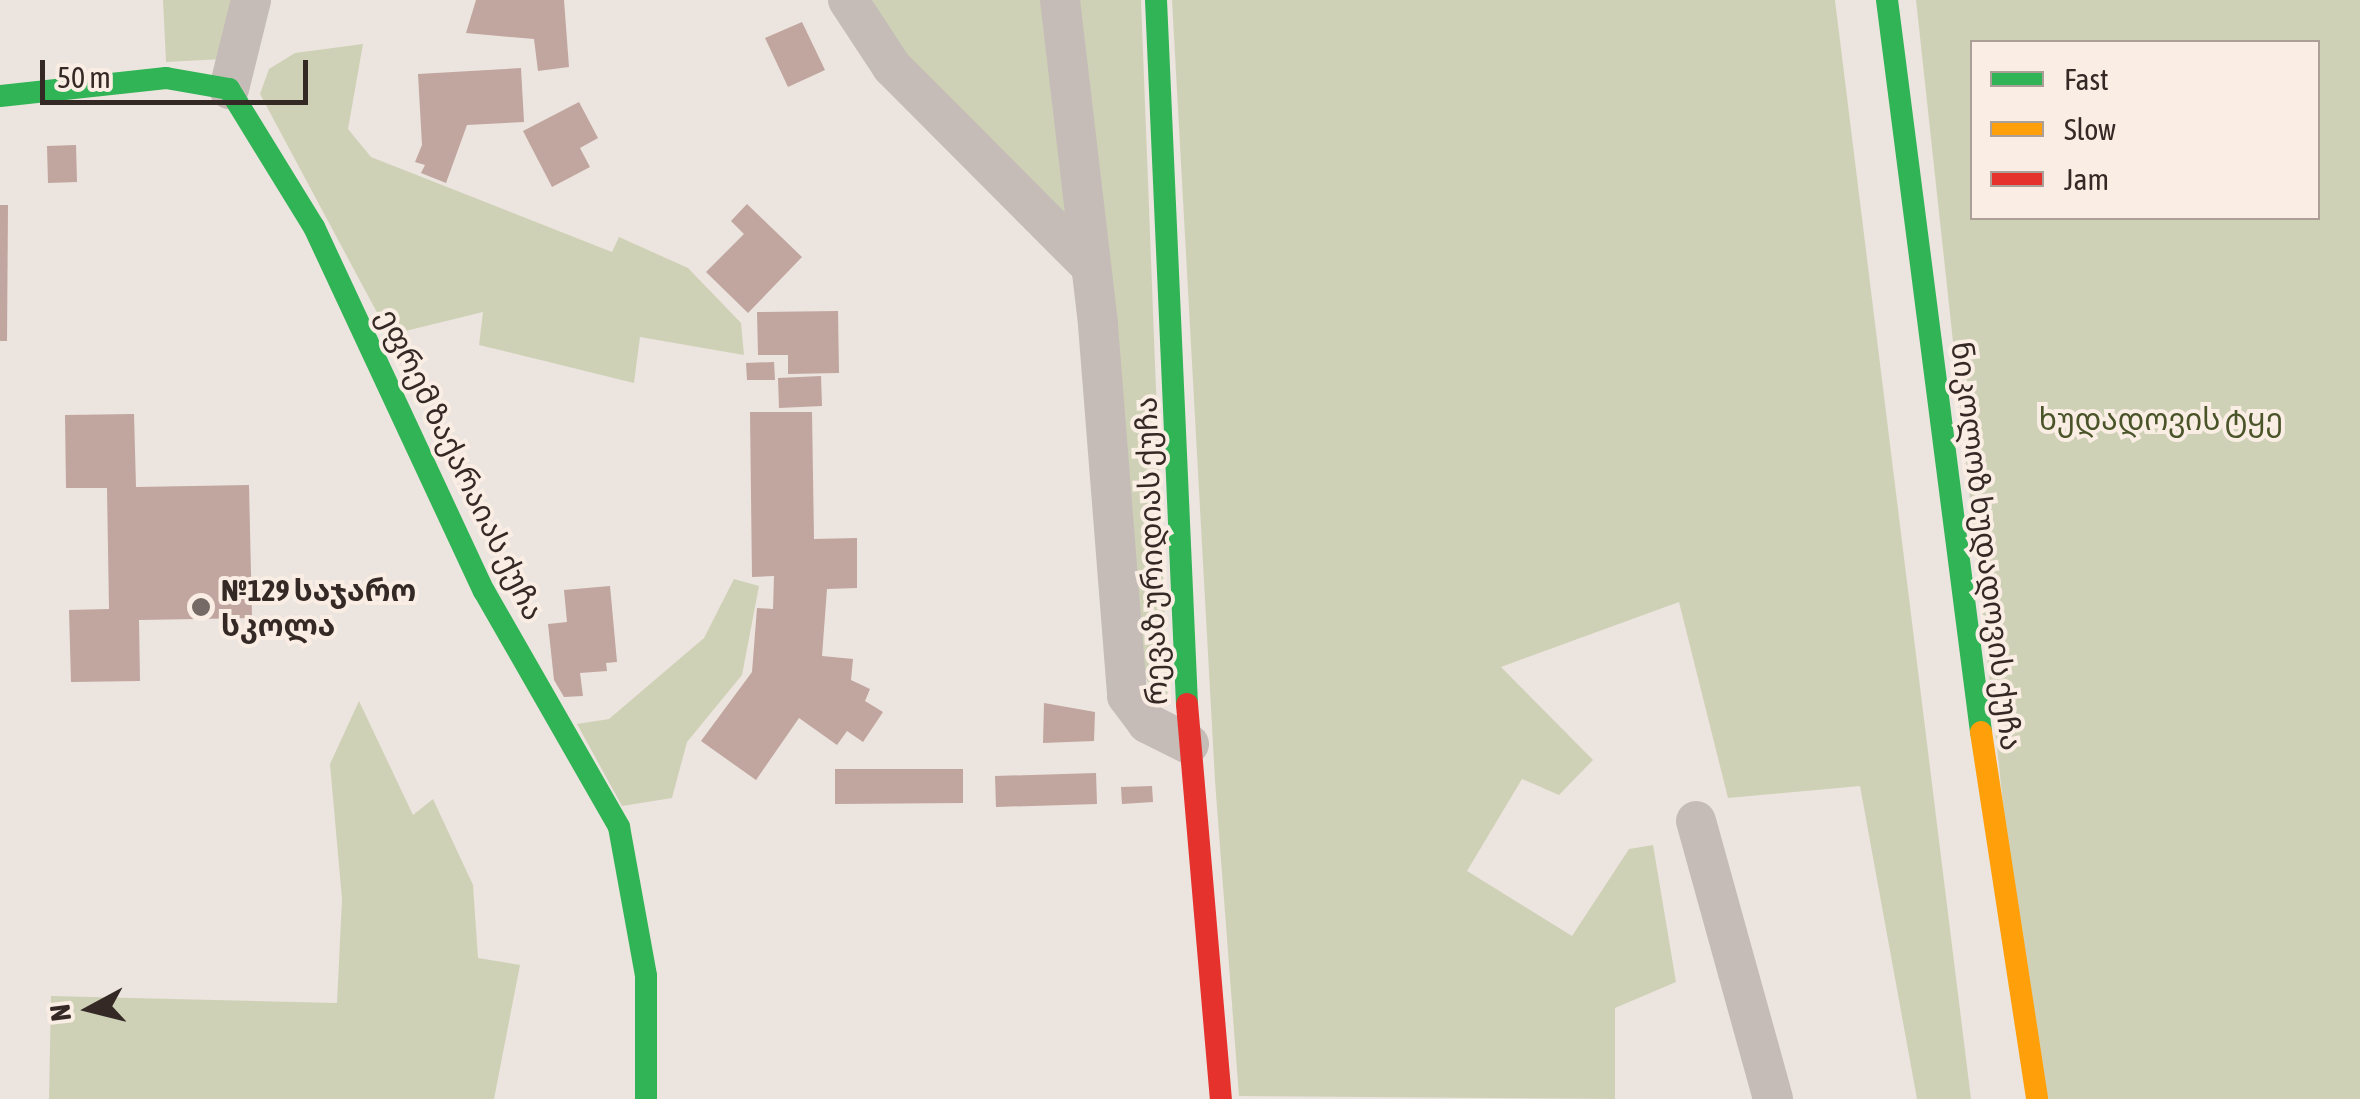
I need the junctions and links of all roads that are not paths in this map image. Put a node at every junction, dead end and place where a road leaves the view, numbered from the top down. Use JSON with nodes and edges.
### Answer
{"nodes":[{"id":1,"x":251,"y":0,"type":"edge"},
{"id":2,"x":848,"y":0,"type":"edge"},
{"id":3,"x":1060,"y":0,"type":"edge"},
{"id":4,"x":1156,"y":0,"type":"edge"},
{"id":5,"x":1887,"y":0,"type":"edge"},
{"id":6,"x":228,"y":88,"type":"junction"},
{"id":7,"x":0,"y":96,"type":"edge"},
{"id":8,"x":1091,"y":267,"type":"junction"},
{"id":9,"x":1190,"y":744,"type":"junction"},
{"id":10,"x":1696,"y":820,"type":"dead end"},
{"id":11,"x":646,"y":1099,"type":"edge"},
{"id":12,"x":1221,"y":1099,"type":"edge"},
{"id":13,"x":1773,"y":1099,"type":"edge"},
{"id":14,"x":2036,"y":1099,"type":"edge"}],
"edges":[{"from":1,"to":6,"type":"street"},
{"from":2,"to":8,"type":"street"},
{"from":3,"to":8,"type":"street"},
{"from":4,"to":9,"type":"street","name":"რევაზ ურიდიას ქუჩა"},
{"from":5,"to":14,"type":"street","name":"ნიკოლოზ ხუდადოვის ქუჩა"},
{"from":6,"to":7,"type":"street"},
{"from":6,"to":11,"type":"street","name":"ეფრემ ზაქარაიას ქუჩა"},
{"from":8,"to":9,"type":"street"},
{"from":9,"to":12,"type":"street","name":"რევაზ ურიდიას ქუჩა"},
{"from":10,"to":13,"type":"street"}]}
